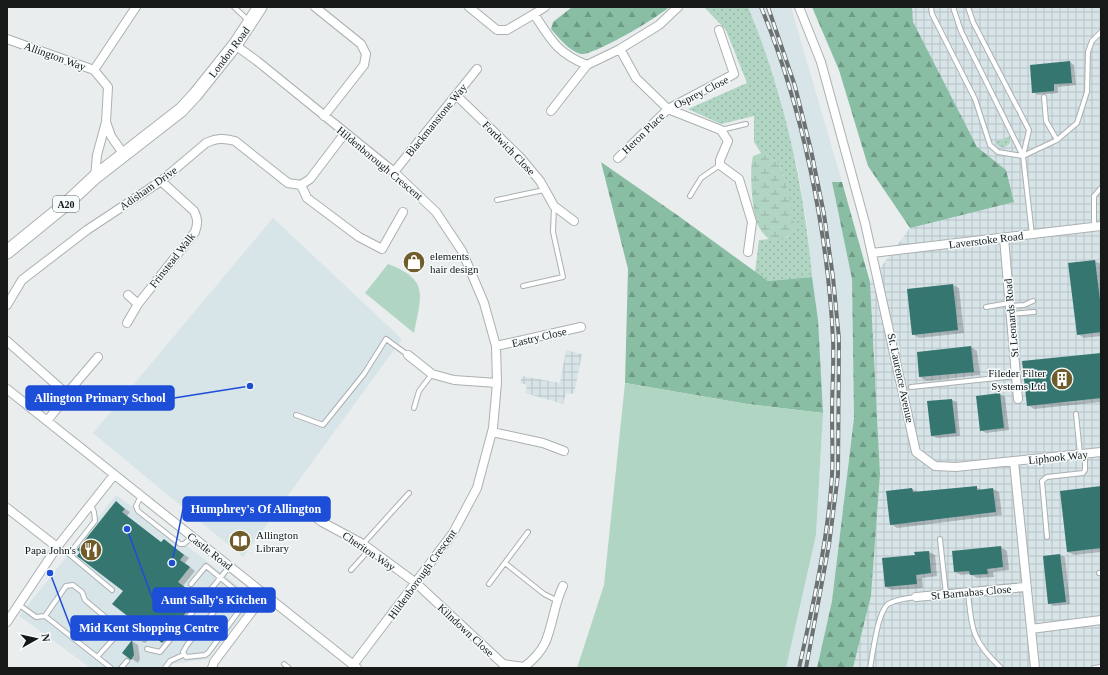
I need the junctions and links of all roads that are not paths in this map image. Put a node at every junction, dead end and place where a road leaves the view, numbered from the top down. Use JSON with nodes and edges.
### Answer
{"nodes":[{"id":1,"x":136,"y":7,"type":"edge"},
{"id":2,"x":234,"y":7,"type":"edge"},
{"id":3,"x":260,"y":7,"type":"edge"},
{"id":4,"x":315,"y":7,"type":"edge"},
{"id":5,"x":469,"y":7,"type":"edge"},
{"id":6,"x":545,"y":7,"type":"edge"},
{"id":7,"x":678,"y":7,"type":"edge"},
{"id":8,"x":799,"y":7,"type":"edge"},
{"id":9,"x":932,"y":7,"type":"edge"},
{"id":10,"x":953,"y":7,"type":"edge"},
{"id":11,"x":968,"y":7,"type":"edge"},
{"id":12,"x":534,"y":14,"type":"junction"},
{"id":13,"x":250,"y":23,"type":"junction"},
{"id":14,"x":719,"y":30,"type":"dead end"},
{"id":15,"x":1101,"y":32,"type":"edge"},
{"id":16,"x":7,"y":39,"type":"edge"},
{"id":17,"x":235,"y":45,"type":"junction"},
{"id":18,"x":620,"y":49,"type":"junction"},
{"id":19,"x":587,"y":65,"type":"junction"},
{"id":20,"x":477,"y":69,"type":"dead end"},
{"id":21,"x":94,"y":70,"type":"junction"},
{"id":22,"x":456,"y":95,"type":"junction"},
{"id":23,"x":1044,"y":97,"type":"dead end"},
{"id":24,"x":668,"y":109,"type":"junction"},
{"id":25,"x":551,"y":111,"type":"dead end"},
{"id":26,"x":324,"y":116,"type":"junction"},
{"id":27,"x":106,"y":122,"type":"junction"},
{"id":28,"x":746,"y":124,"type":"dead end"},
{"id":29,"x":721,"y":130,"type":"junction"},
{"id":30,"x":345,"y":133,"type":"junction"},
{"id":31,"x":1056,"y":140,"type":"junction"},
{"id":32,"x":124,"y":155,"type":"junction"},
{"id":33,"x":1023,"y":156,"type":"junction"},
{"id":34,"x":618,"y":158,"type":"dead end"},
{"id":35,"x":720,"y":166,"type":"junction"},
{"id":36,"x":394,"y":172,"type":"junction"},
{"id":37,"x":95,"y":177,"type":"junction"},
{"id":38,"x":161,"y":181,"type":"junction"},
{"id":39,"x":301,"y":185,"type":"junction"},
{"id":40,"x":1101,"y":188,"type":"edge"},
{"id":41,"x":544,"y":190,"type":"junction"},
{"id":42,"x":690,"y":196,"type":"dead end"},
{"id":43,"x":497,"y":200,"type":"dead end"},
{"id":44,"x":554,"y":206,"type":"junction"},
{"id":45,"x":403,"y":212,"type":"dead end"},
{"id":46,"x":574,"y":221,"type":"dead end"},
{"id":47,"x":1098,"y":226,"type":"edge"},
{"id":48,"x":1032,"y":235,"type":"junction"},
{"id":49,"x":1004,"y":238,"type":"junction"},
{"id":50,"x":7,"y":252,"type":"edge"},
{"id":51,"x":748,"y":252,"type":"dead end"},
{"id":52,"x":872,"y":253,"type":"junction"},
{"id":53,"x":522,"y":286,"type":"dead end"},
{"id":54,"x":128,"y":295,"type":"dead end"},
{"id":55,"x":1033,"y":301,"type":"dead end"},
{"id":56,"x":138,"y":304,"type":"junction"},
{"id":57,"x":7,"y":305,"type":"edge"},
{"id":58,"x":986,"y":307,"type":"dead end"},
{"id":59,"x":1010,"y":308,"type":"junction"},
{"id":60,"x":1034,"y":312,"type":"dead end"},
{"id":61,"x":127,"y":323,"type":"dead end"},
{"id":62,"x":581,"y":327,"type":"dead end"},
{"id":63,"x":7,"y":341,"type":"edge"},
{"id":64,"x":496,"y":346,"type":"junction"},
{"id":65,"x":408,"y":355,"type":"joint"},
{"id":66,"x":98,"y":358,"type":"dead end"},
{"id":67,"x":432,"y":374,"type":"junction"},
{"id":68,"x":1016,"y":376,"type":"junction"},
{"id":69,"x":497,"y":383,"type":"junction"},
{"id":70,"x":911,"y":387,"type":"dead end"},
{"id":71,"x":7,"y":389,"type":"edge"},
{"id":72,"x":62,"y":395,"type":"junction"},
{"id":73,"x":1018,"y":399,"type":"dead end"},
{"id":74,"x":414,"y":408,"type":"dead end"},
{"id":75,"x":1076,"y":414,"type":"dead end"},
{"id":76,"x":296,"y":415,"type":"dead end"},
{"id":77,"x":47,"y":422,"type":"junction"},
{"id":78,"x":492,"y":432,"type":"junction"},
{"id":79,"x":564,"y":451,"type":"dead end"},
{"id":80,"x":1101,"y":452,"type":"edge"},
{"id":81,"x":1082,"y":454,"type":"junction"},
{"id":82,"x":1014,"y":462,"type":"junction"},
{"id":83,"x":114,"y":475,"type":"junction"},
{"id":84,"x":409,"y":493,"type":"dead end"},
{"id":85,"x":141,"y":496,"type":"junction"},
{"id":86,"x":91,"y":505,"type":"junction"},
{"id":87,"x":7,"y":508,"type":"edge"},
{"id":88,"x":302,"y":508,"type":"dead end"},
{"id":89,"x":528,"y":532,"type":"dead end"},
{"id":90,"x":192,"y":537,"type":"junction"},
{"id":91,"x":1047,"y":537,"type":"dead end"},
{"id":92,"x":940,"y":539,"type":"dead end"},
{"id":93,"x":57,"y":547,"type":"junction"},
{"id":94,"x":366,"y":547,"type":"junction"},
{"id":95,"x":69,"y":554,"type":"junction"},
{"id":96,"x":505,"y":563,"type":"junction"},
{"id":97,"x":230,"y":566,"type":"junction"},
{"id":98,"x":351,"y":570,"type":"dead end"},
{"id":99,"x":220,"y":578,"type":"junction"},
{"id":100,"x":416,"y":583,"type":"junction"},
{"id":101,"x":191,"y":584,"type":"dead end"},
{"id":102,"x":489,"y":584,"type":"dead end"},
{"id":103,"x":563,"y":586,"type":"dead end"},
{"id":104,"x":1025,"y":587,"type":"junction"},
{"id":105,"x":232,"y":588,"type":"junction"},
{"id":106,"x":112,"y":590,"type":"dead end"},
{"id":107,"x":968,"y":593,"type":"junction"},
{"id":108,"x":265,"y":594,"type":"junction"},
{"id":109,"x":946,"y":594,"type":"junction"},
{"id":110,"x":916,"y":597,"type":"joint"},
{"id":111,"x":556,"y":600,"type":"junction"},
{"id":112,"x":18,"y":604,"type":"junction"},
{"id":113,"x":45,"y":616,"type":"junction"},
{"id":114,"x":1101,"y":620,"type":"edge"},
{"id":115,"x":7,"y":622,"type":"edge"},
{"id":116,"x":1032,"y":630,"type":"junction"},
{"id":117,"x":147,"y":649,"type":"dead end"},
{"id":118,"x":184,"y":655,"type":"junction"},
{"id":119,"x":98,"y":657,"type":"junction"},
{"id":120,"x":127,"y":661,"type":"dead end"},
{"id":121,"x":284,"y":664,"type":"dead end"},
{"id":122,"x":355,"y":667,"type":"edge"},
{"id":123,"x":1101,"y":667,"type":"edge"},
{"id":124,"x":111,"y":668,"type":"edge"},
{"id":125,"x":121,"y":668,"type":"edge"},
{"id":126,"x":165,"y":668,"type":"edge"},
{"id":127,"x":212,"y":668,"type":"edge"},
{"id":128,"x":289,"y":668,"type":"edge"},
{"id":129,"x":870,"y":668,"type":"edge"},
{"id":130,"x":1001,"y":668,"type":"edge"},
{"id":131,"x":1035,"y":668,"type":"edge"},
{"id":132,"x":1094,"y":668,"type":"edge"}],
"edges":[{"from":1,"to":21,"type":"street"},
{"from":2,"to":13,"type":"lane"},
{"from":3,"to":13,"type":"main road","name":"London Road","number":"A20"},
{"from":4,"to":26,"type":"street"},
{"from":5,"to":12,"type":"street"},
{"from":6,"to":12,"type":"street"},
{"from":7,"to":18,"type":"street"},
{"from":8,"to":52,"type":"street","name":"St. Laurence Avenue"},
{"from":9,"to":33,"type":"lane"},
{"from":10,"to":33,"type":"lane"},
{"from":11,"to":33,"type":"lane"},
{"from":12,"to":19,"type":"street"},
{"from":13,"to":17,"type":"main road","name":"London Road","number":"A20"},
{"from":14,"to":24,"type":"street","name":"Osprey Close"},
{"from":15,"to":31,"type":"lane"},
{"from":16,"to":21,"type":"street","name":"Allington Way"},
{"from":17,"to":26,"type":"street","name":"Hildenborough Crescent"},
{"from":17,"to":32,"type":"main road","name":"London Road","number":"A20"},
{"from":18,"to":19,"type":"street"},
{"from":18,"to":24,"type":"street"},
{"from":19,"to":25,"type":"street"},
{"from":20,"to":22,"type":"street","name":"Blackmanstone Way"},
{"from":21,"to":27,"type":"street","name":"Allington Way"},
{"from":22,"to":36,"type":"street","name":"Blackmanstone Way"},
{"from":22,"to":41,"type":"street","name":"Fordwich Close"},
{"from":23,"to":31,"type":"lane"},
{"from":24,"to":29,"type":"street"},
{"from":24,"to":34,"type":"street","name":"Heron Place"},
{"from":26,"to":30,"type":"street","name":"Hildenborough Crescent"},
{"from":27,"to":32,"type":"street","name":"Allington Way"},
{"from":27,"to":37,"type":"street","name":"Allington Way"},
{"from":28,"to":29,"type":"lane"},
{"from":29,"to":35,"type":"street"},
{"from":30,"to":36,"type":"street","name":"Hildenborough Crescent"},
{"from":30,"to":39,"type":"street"},
{"from":31,"to":33,"type":"lane"},
{"from":32,"to":37,"type":"main road","number":"A20"},
{"from":33,"to":48,"type":"lane"},
{"from":35,"to":42,"type":"lane"},
{"from":35,"to":51,"type":"street"},
{"from":36,"to":64,"type":"street","name":"Hildenborough Crescent"},
{"from":37,"to":50,"type":"main road","number":"A20"},
{"from":38,"to":39,"type":"street","name":"Adisham Drive"},
{"from":38,"to":56,"type":"street","name":"Frinstead Walk"},
{"from":38,"to":57,"type":"street","name":"Adisham Drive"},
{"from":39,"to":45,"type":"street"},
{"from":40,"to":47,"type":"lane"},
{"from":41,"to":43,"type":"lane"},
{"from":41,"to":44,"type":"street","name":"Fordwich Close"},
{"from":44,"to":46,"type":"street","name":"Fordwich Close"},
{"from":44,"to":53,"type":"lane"},
{"from":47,"to":48,"type":"street","name":"Laverstoke Road"},
{"from":48,"to":49,"type":"street","name":"Laverstoke Road"},
{"from":49,"to":52,"type":"street","name":"Laverstoke Road"},
{"from":49,"to":59,"type":"street","name":"St Leonards Road"},
{"from":52,"to":82,"type":"street","name":"St. Laurence Avenue"},
{"from":54,"to":56,"type":"street"},
{"from":55,"to":59,"type":"lane"},
{"from":56,"to":61,"type":"street","name":"Frinstead Walk"},
{"from":58,"to":59,"type":"lane"},
{"from":59,"to":60,"type":"lane"},
{"from":59,"to":68,"type":"street","name":"St Leonards Road"},
{"from":62,"to":64,"type":"street","name":"Eastry Close"},
{"from":63,"to":72,"type":"street"},
{"from":64,"to":69,"type":"street","name":"Hildenborough Crescent"},
{"from":65,"to":67,"type":"street"},
{"from":65,"to":76,"type":"lane"},
{"from":66,"to":72,"type":"street"},
{"from":67,"to":69,"type":"street"},
{"from":67,"to":74,"type":"lane"},
{"from":68,"to":70,"type":"lane"},
{"from":68,"to":73,"type":"street","name":"St Leonards Road"},
{"from":69,"to":78,"type":"street","name":"Hildenborough Crescent"},
{"from":71,"to":77,"type":"street","name":"Castle Road"},
{"from":72,"to":77,"type":"street"},
{"from":75,"to":81,"type":"lane"},
{"from":77,"to":83,"type":"street","name":"Castle Road"},
{"from":78,"to":79,"type":"street"},
{"from":78,"to":100,"type":"street","name":"Hildenborough Crescent"},
{"from":80,"to":81,"type":"street","name":"Liphook Way"},
{"from":81,"to":82,"type":"street","name":"Liphook Way"},
{"from":81,"to":91,"type":"lane"},
{"from":82,"to":104,"type":"street"},
{"from":83,"to":85,"type":"street","name":"Castle Road"},
{"from":83,"to":86,"type":"street"},
{"from":84,"to":94,"type":"lane"},
{"from":85,"to":90,"type":"street","name":"Castle Road"},
{"from":85,"to":90,"type":"lane"},
{"from":86,"to":93,"type":"street"},
{"from":86,"to":95,"type":"lane"},
{"from":87,"to":93,"type":"street"},
{"from":88,"to":94,"type":"street","name":"Cheriton Way"},
{"from":89,"to":96,"type":"lane"},
{"from":90,"to":97,"type":"street","name":"Castle Road"},
{"from":92,"to":109,"type":"lane"},
{"from":93,"to":95,"type":"lane"},
{"from":93,"to":112,"type":"street"},
{"from":94,"to":98,"type":"lane"},
{"from":94,"to":100,"type":"street","name":"Cheriton Way"},
{"from":95,"to":106,"type":"lane"},
{"from":96,"to":102,"type":"lane"},
{"from":96,"to":111,"type":"lane"},
{"from":97,"to":99,"type":"lane"},
{"from":97,"to":108,"type":"street","name":"Castle Road"},
{"from":99,"to":101,"type":"lane"},
{"from":99,"to":105,"type":"lane"},
{"from":99,"to":117,"type":"lane"},
{"from":100,"to":111,"type":"street","name":"Kilndown Close"},
{"from":100,"to":122,"type":"street","name":"Hildenborough Crescent"},
{"from":103,"to":111,"type":"street","name":"Kilndown Close"},
{"from":104,"to":107,"type":"street","name":"St Barnabas Close"},
{"from":104,"to":116,"type":"street"},
{"from":105,"to":118,"type":"lane"},
{"from":105,"to":118,"type":"lane"},
{"from":107,"to":109,"type":"street","name":"St Barnabas Close"},
{"from":107,"to":130,"type":"lane"},
{"from":108,"to":122,"type":"street","name":"Castle Road"},
{"from":108,"to":127,"type":"street"},
{"from":109,"to":110,"type":"street","name":"St Barnabas Close"},
{"from":110,"to":129,"type":"lane"},
{"from":112,"to":113,"type":"lane"},
{"from":112,"to":115,"type":"street"},
{"from":113,"to":119,"type":"lane"},
{"from":113,"to":119,"type":"lane"},
{"from":114,"to":116,"type":"street"},
{"from":116,"to":131,"type":"street"},
{"from":118,"to":126,"type":"lane"},
{"from":119,"to":124,"type":"lane"},
{"from":120,"to":125,"type":"lane"},
{"from":121,"to":128,"type":"lane"},
{"from":123,"to":132,"type":"lane"}]}
